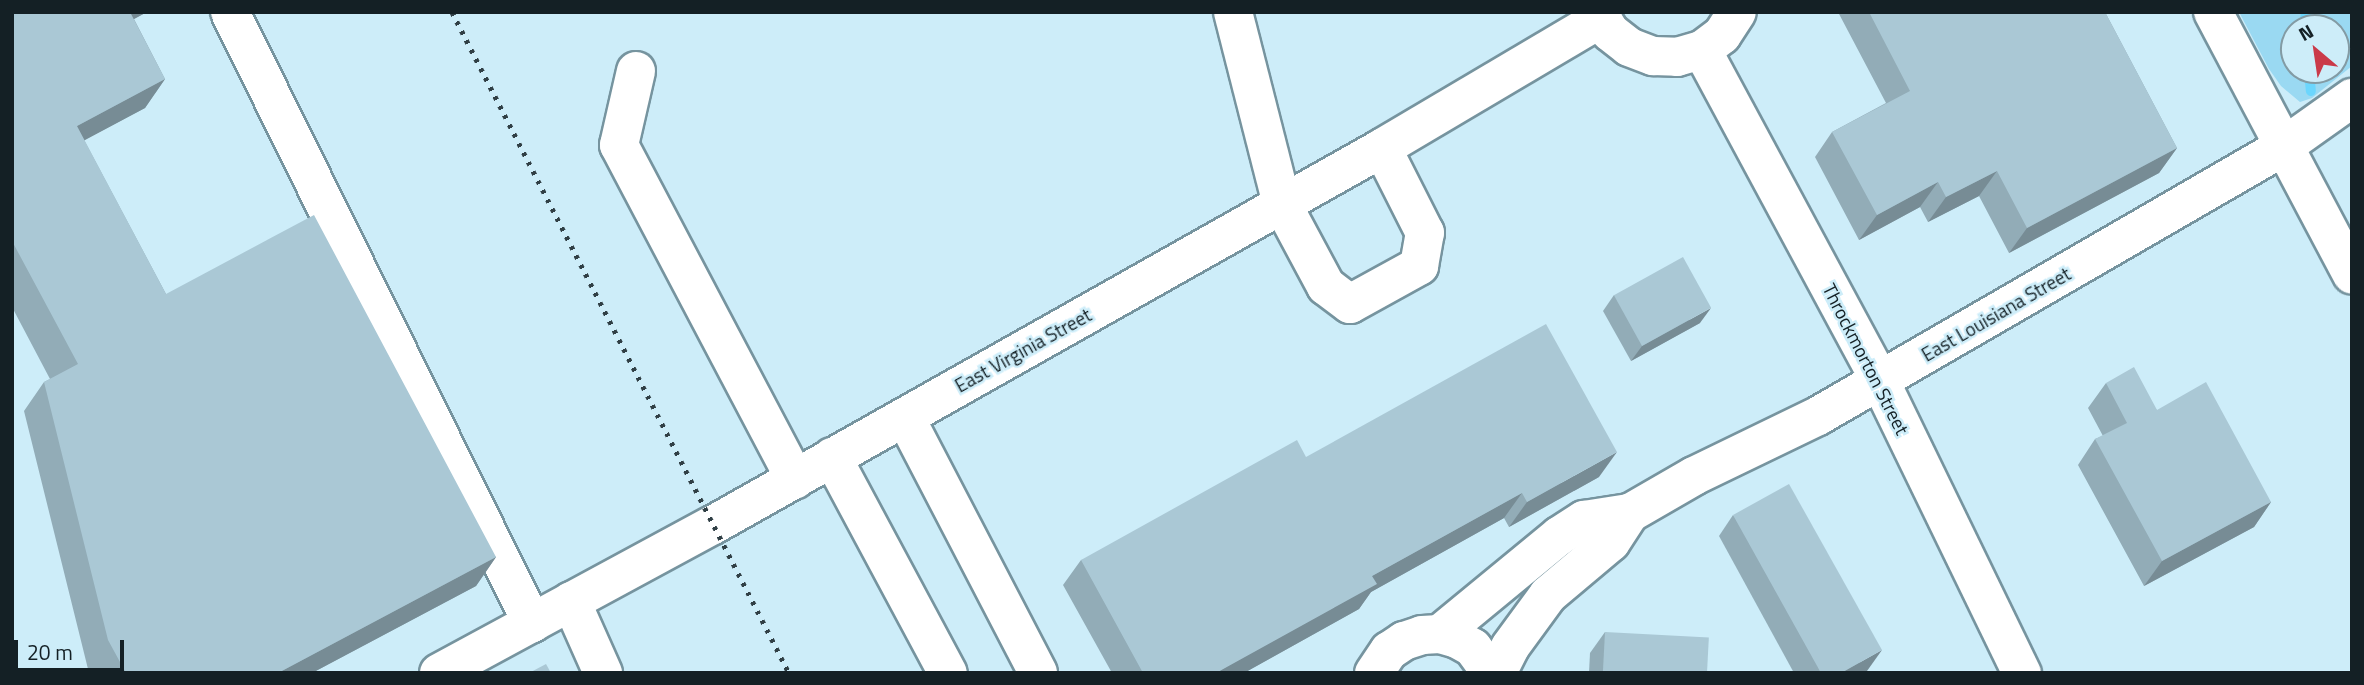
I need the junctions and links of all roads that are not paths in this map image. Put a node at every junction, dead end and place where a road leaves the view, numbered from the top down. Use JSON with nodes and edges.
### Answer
{"nodes":[{"id":1,"x":230,"y":12,"type":"edge"},
{"id":2,"x":1233,"y":12,"type":"edge"},
{"id":3,"x":1737,"y":12,"type":"edge"},
{"id":4,"x":2213,"y":12,"type":"edge"},
{"id":5,"x":1600,"y":15,"type":"edge"},
{"id":6,"x":1702,"y":50,"type":"junction"},
{"id":7,"x":636,"y":71,"type":"dead end"},
{"id":8,"x":2352,"y":98,"type":"edge"},
{"id":9,"x":1382,"y":148,"type":"junction"},
{"id":10,"x":2283,"y":148,"type":"junction"},
{"id":11,"x":1282,"y":204,"type":"junction"},
{"id":12,"x":2352,"y":274,"type":"edge"},
{"id":13,"x":1880,"y":382,"type":"junction"},
{"id":14,"x":905,"y":417,"type":"junction"},
{"id":15,"x":832,"y":457,"type":"junction"},
{"id":16,"x":795,"y":479,"type":"junction"},
{"id":17,"x":1630,"y":513,"type":"junction"},
{"id":18,"x":571,"y":601,"type":"junction"},
{"id":19,"x":532,"y":623,"type":"junction"},
{"id":20,"x":1440,"y":634,"type":"junction"},
{"id":21,"x":1367,"y":670,"type":"edge"},
{"id":22,"x":439,"y":673,"type":"edge"},
{"id":23,"x":603,"y":673,"type":"edge"},
{"id":24,"x":948,"y":673,"type":"edge"},
{"id":25,"x":1038,"y":673,"type":"edge"},
{"id":26,"x":1491,"y":673,"type":"edge"},
{"id":27,"x":1497,"y":673,"type":"edge"},
{"id":28,"x":2022,"y":673,"type":"edge"}],
"edges":[{"from":1,"to":19,"type":"street"},
{"from":2,"to":11,"type":"street"},
{"from":3,"to":6,"type":"street"},
{"from":4,"to":10,"type":"street"},
{"from":5,"to":6,"type":"street"},
{"from":5,"to":9,"type":"street","name":"East Virginia Street"},
{"from":6,"to":13,"type":"street","name":"Throckmorton Street"},
{"from":7,"to":16,"type":"street"},
{"from":8,"to":10,"type":"street","name":"East Louisiana Street"},
{"from":9,"to":11,"type":"street","name":"East Virginia Street"},
{"from":9,"to":11,"type":"street"},
{"from":10,"to":12,"type":"street"},
{"from":10,"to":13,"type":"street","name":"East Louisiana Street"},
{"from":11,"to":14,"type":"street","name":"East Virginia Street"},
{"from":13,"to":17,"type":"street","name":"East Louisiana Street"},
{"from":13,"to":28,"type":"street","name":"Throckmorton Street"},
{"from":14,"to":15,"type":"street","name":"East Virginia Street"},
{"from":14,"to":25,"type":"street"},
{"from":15,"to":16,"type":"street","name":"East Virginia Street"},
{"from":15,"to":24,"type":"street"},
{"from":16,"to":18,"type":"street","name":"East Virginia Street"},
{"from":17,"to":20,"type":"street","name":"East Louisiana Street"},
{"from":17,"to":27,"type":"street","name":"East Louisiana Street"},
{"from":18,"to":19,"type":"street","name":"East Virginia Street"},
{"from":18,"to":23,"type":"street"},
{"from":19,"to":22,"type":"street","name":"East Virginia Street"},
{"from":20,"to":21,"type":"street"},
{"from":20,"to":26,"type":"street"}]}
